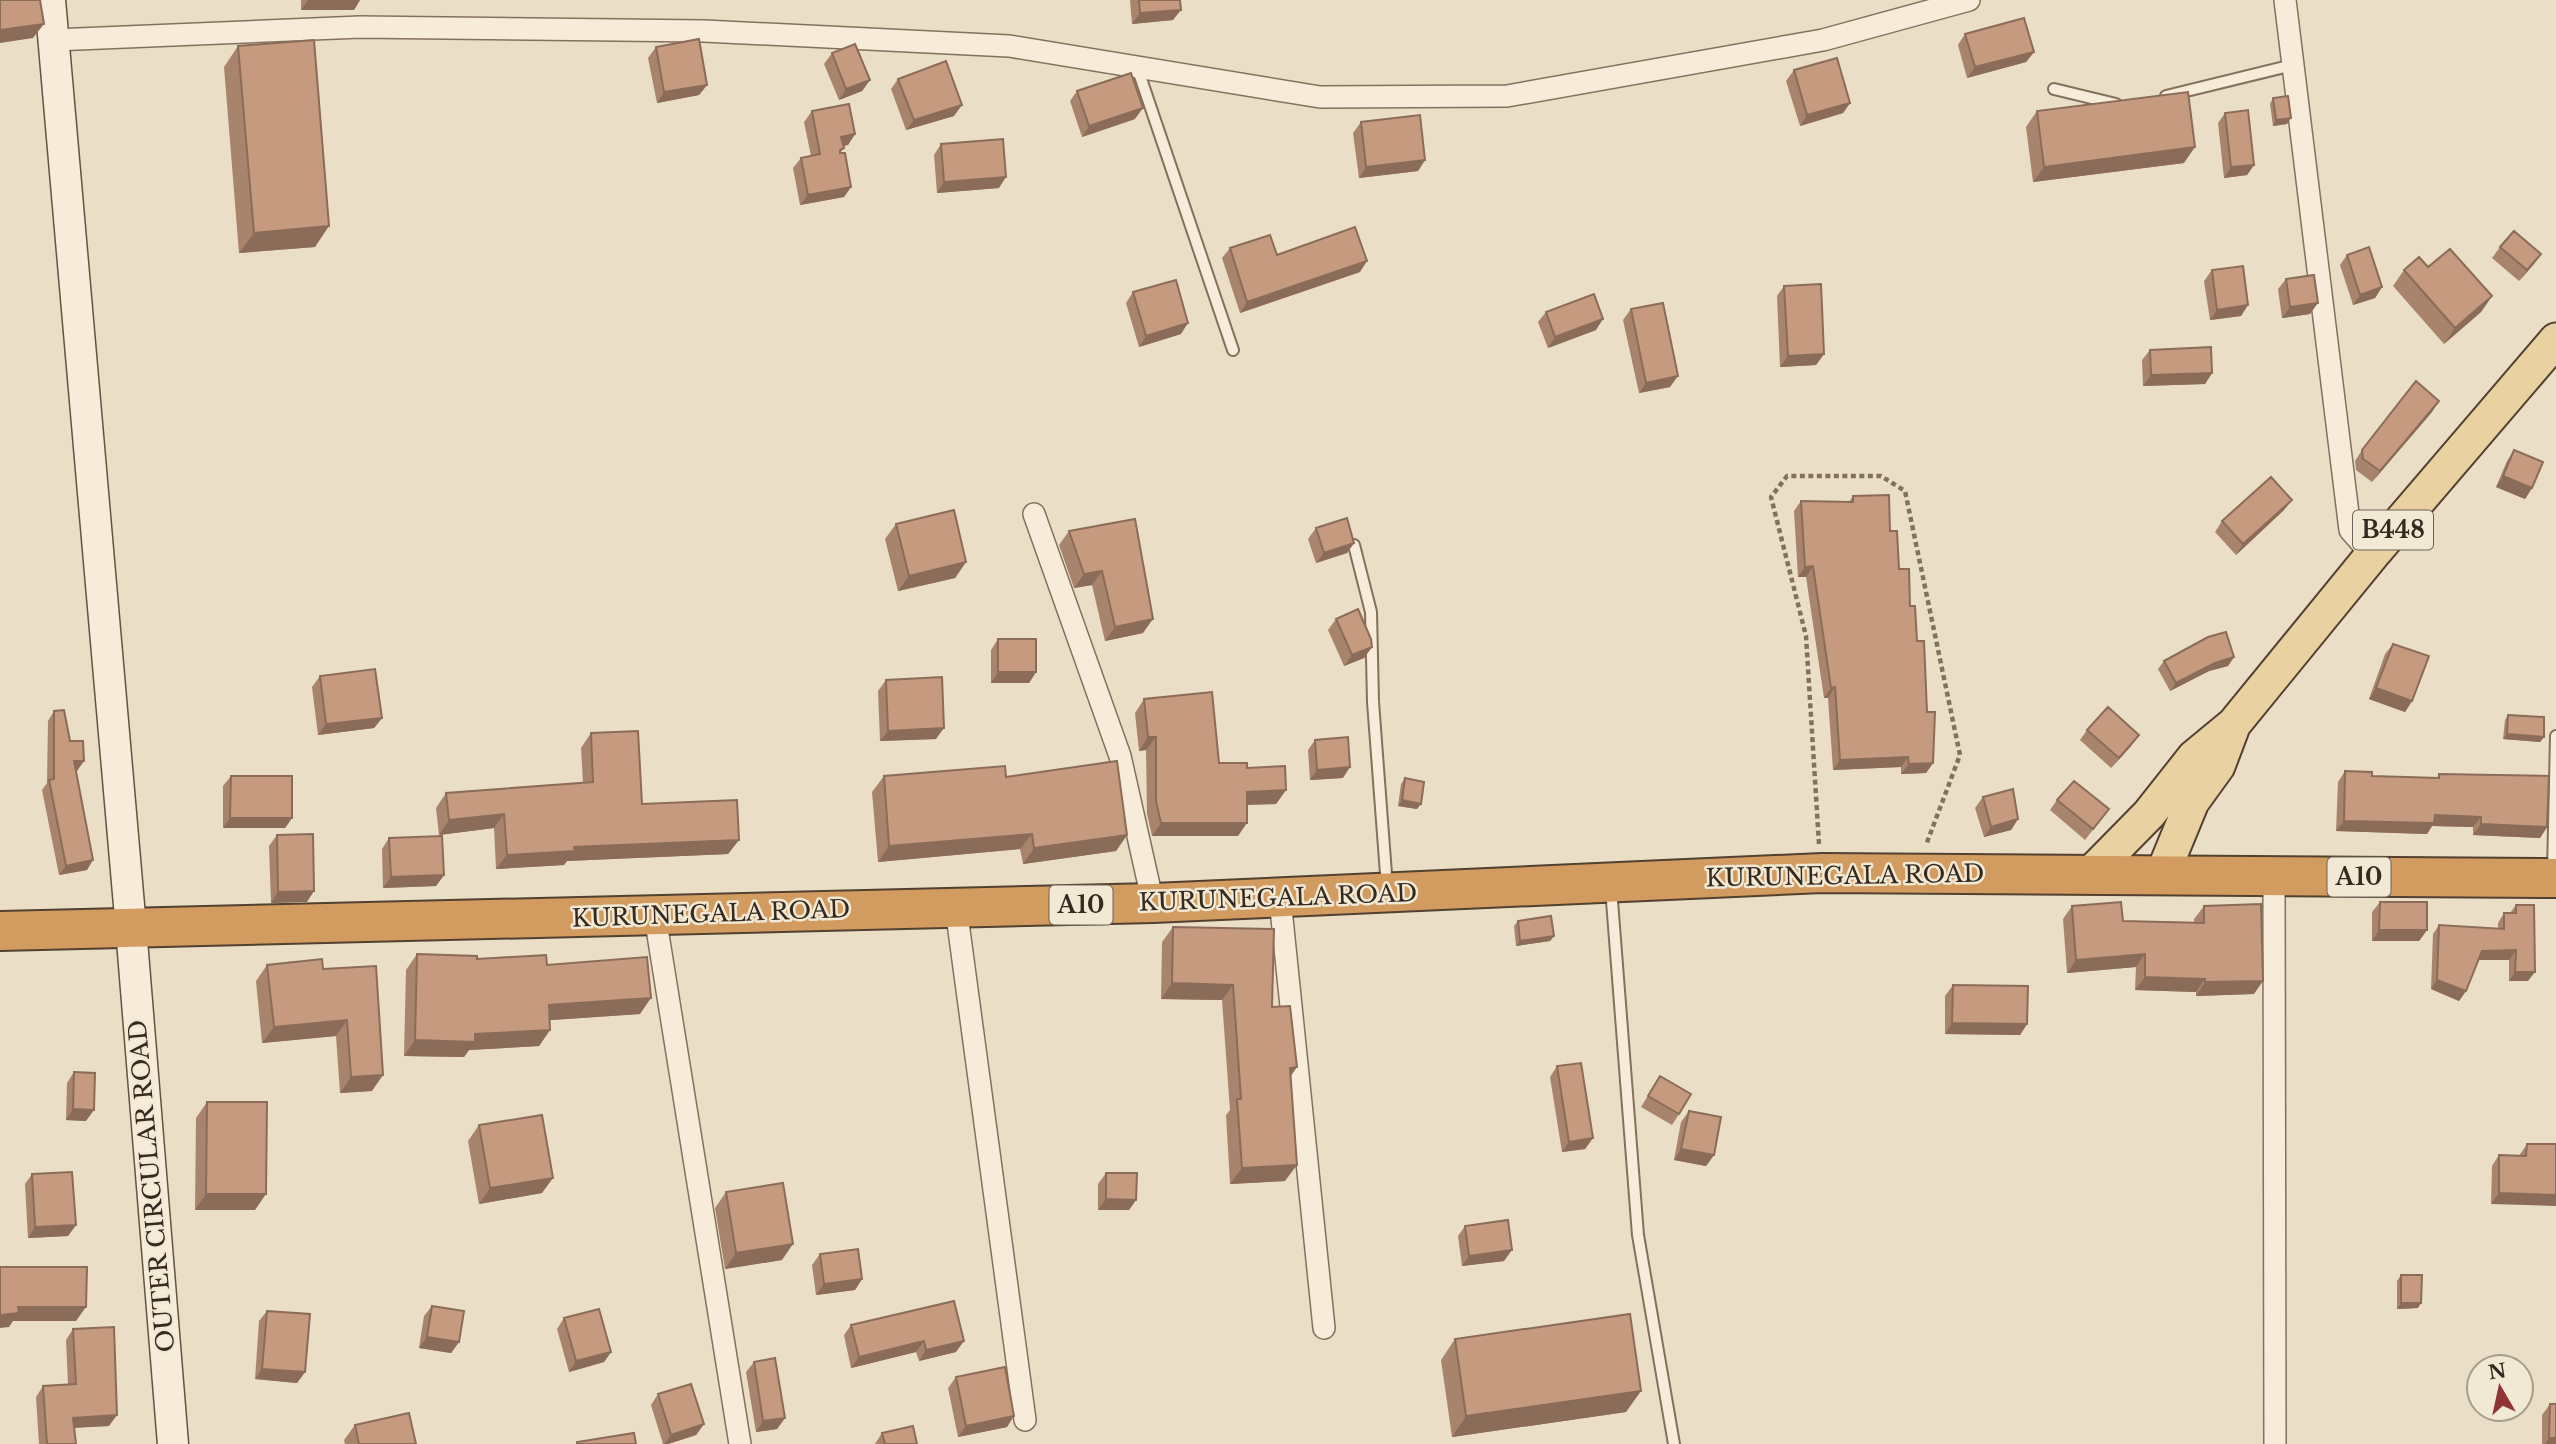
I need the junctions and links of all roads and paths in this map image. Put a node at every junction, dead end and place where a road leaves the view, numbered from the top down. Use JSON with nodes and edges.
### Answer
{"nodes":[{"id":1,"x":50,"y":0,"type":"edge"},
{"id":2,"x":1969,"y":0,"type":"edge"},
{"id":3,"x":2285,"y":0,"type":"edge"},
{"id":4,"x":54,"y":40,"type":"junction"},
{"id":5,"x":2293,"y":65,"type":"junction"},
{"id":6,"x":1137,"y":67,"type":"junction"},
{"id":7,"x":2054,"y":89,"type":"dead end"},
{"id":8,"x":2148,"y":101,"type":"edge"},
{"id":9,"x":2126,"y":104,"type":"edge"},
{"id":10,"x":2556,"y":340,"type":"edge"},
{"id":11,"x":1233,"y":350,"type":"dead end"},
{"id":12,"x":1034,"y":514,"type":"dead end"},
{"id":13,"x":1354,"y":545,"type":"edge"},
{"id":14,"x":2372,"y":555,"type":"junction"},
{"id":15,"x":2234,"y":724,"type":"junction"},
{"id":16,"x":2556,"y":736,"type":"edge"},
{"id":17,"x":1915,"y":872,"type":"junction"},
{"id":18,"x":1822,"y":873,"type":"junction"},
{"id":19,"x":2090,"y":874,"type":"junction"},
{"id":20,"x":2162,"y":875,"type":"junction"},
{"id":21,"x":2274,"y":877,"type":"junction"},
{"id":22,"x":2554,"y":878,"type":"edge"},
{"id":23,"x":1611,"y":883,"type":"junction"},
{"id":24,"x":1387,"y":894,"type":"junction"},
{"id":25,"x":1280,"y":899,"type":"junction"},
{"id":26,"x":1153,"y":903,"type":"junction"},
{"id":27,"x":956,"y":908,"type":"junction"},
{"id":28,"x":655,"y":916,"type":"junction"},
{"id":29,"x":131,"y":928,"type":"junction"},
{"id":30,"x":0,"y":931,"type":"edge"},
{"id":31,"x":1324,"y":1328,"type":"dead end"},
{"id":32,"x":1025,"y":1420,"type":"dead end"},
{"id":33,"x":173,"y":1444,"type":"edge"},
{"id":34,"x":740,"y":1444,"type":"edge"},
{"id":35,"x":1674,"y":1444,"type":"edge"},
{"id":36,"x":2275,"y":1444,"type":"edge"}],
"edges":[{"from":1,"to":4,"type":"street","name":"OUTER CIRCULAR ROAD"},
{"from":2,"to":6,"type":"street"},
{"from":3,"to":5,"type":"street"},
{"from":4,"to":6,"type":"street"},
{"from":4,"to":29,"type":"street","name":"OUTER CIRCULAR ROAD"},
{"from":5,"to":8,"type":"lane"},
{"from":5,"to":14,"type":"street"},
{"from":6,"to":11,"type":"lane"},
{"from":7,"to":9,"type":"lane"},
{"from":10,"to":14,"type":"main road","number":"B448"},
{"from":12,"to":26,"type":"street"},
{"from":13,"to":24,"type":"lane"},
{"from":14,"to":15,"type":"main road","number":"B448"},
{"from":15,"to":19,"type":"main road","number":"B448"},
{"from":15,"to":20,"type":"main road","number":"B448"},
{"from":16,"to":22,"type":"lane"},
{"from":17,"to":18,"type":"highway","name":"KURUNEGALA ROAD","number":"A10"},
{"from":17,"to":18,"type":"path"},
{"from":17,"to":19,"type":"highway","name":"KURUNEGALA ROAD","number":"A10"},
{"from":18,"to":23,"type":"highway","name":"KURUNEGALA ROAD","number":"A10"},
{"from":19,"to":20,"type":"highway","name":"KURUNEGALA ROAD","number":"A10"},
{"from":20,"to":21,"type":"highway","name":"KURUNEGALA ROAD","number":"A10"},
{"from":21,"to":22,"type":"highway","name":"KURUNEGALA ROAD","number":"A10"},
{"from":21,"to":36,"type":"street"},
{"from":23,"to":24,"type":"highway","name":"KURUNEGALA ROAD","number":"A10"},
{"from":23,"to":35,"type":"lane"},
{"from":24,"to":25,"type":"highway","name":"KURUNEGALA ROAD","number":"A10"},
{"from":25,"to":26,"type":"highway","name":"KURUNEGALA ROAD","number":"A10"},
{"from":25,"to":31,"type":"street"},
{"from":26,"to":27,"type":"highway","name":"KURUNEGALA ROAD","number":"A10"},
{"from":27,"to":28,"type":"highway","name":"KURUNEGALA ROAD","number":"A10"},
{"from":27,"to":32,"type":"street"},
{"from":28,"to":29,"type":"highway","name":"KURUNEGALA ROAD","number":"A10"},
{"from":28,"to":34,"type":"street"},
{"from":29,"to":30,"type":"highway","name":"KURUNEGALA ROAD","number":"A10"},
{"from":29,"to":33,"type":"street","name":"OUTER CIRCULAR ROAD"}]}
